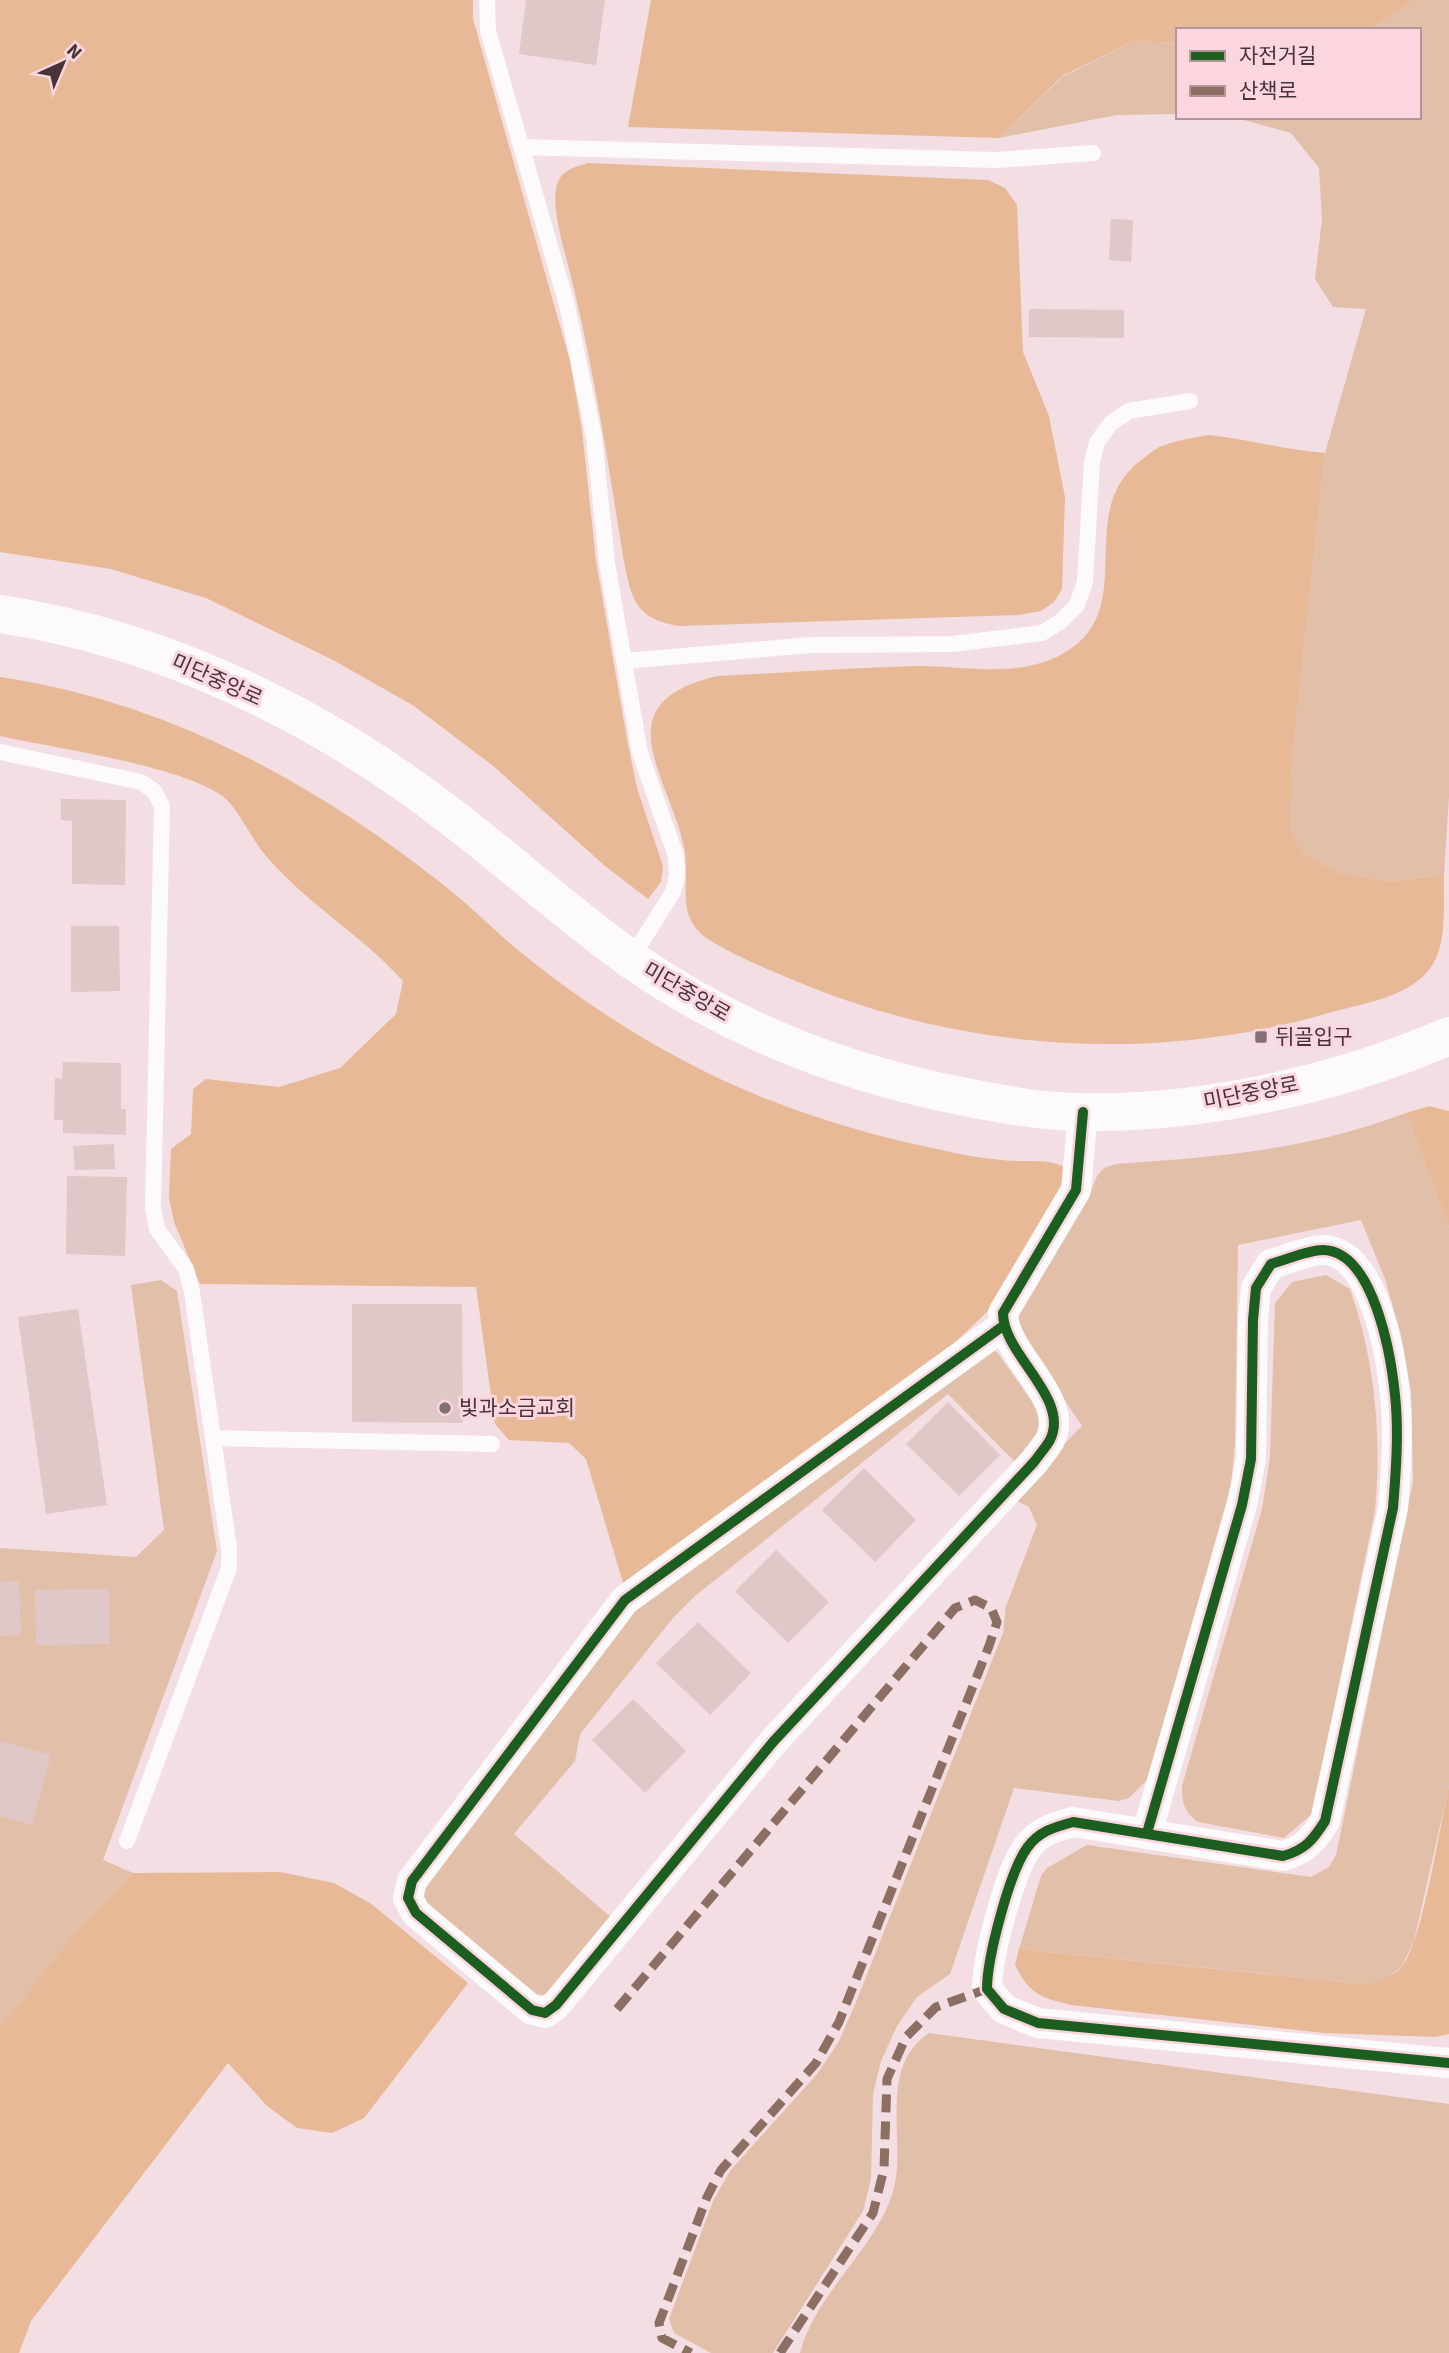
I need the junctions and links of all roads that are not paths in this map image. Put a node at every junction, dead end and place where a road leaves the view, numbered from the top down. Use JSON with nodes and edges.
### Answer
{"nodes":[{"id":1,"x":487,"y":0,"type":"edge"},
{"id":2,"x":522,"y":146,"type":"junction"},
{"id":3,"x":1093,"y":153,"type":"dead end"},
{"id":4,"x":1190,"y":401,"type":"dead end"},
{"id":5,"x":0,"y":614,"type":"edge"},
{"id":6,"x":624,"y":661,"type":"junction"},
{"id":7,"x":0,"y":752,"type":"edge"},
{"id":8,"x":631,"y":959,"type":"junction"},
{"id":9,"x":1449,"y":1036,"type":"edge"},
{"id":10,"x":1083,"y":1112,"type":"junction"},
{"id":11,"x":1003,"y":1325,"type":"junction"},
{"id":12,"x":213,"y":1438,"type":"junction"},
{"id":13,"x":492,"y":1444,"type":"dead end"},
{"id":14,"x":1147,"y":1833,"type":"junction"},
{"id":15,"x":127,"y":1841,"type":"dead end"},
{"id":16,"x":1449,"y":2063,"type":"edge"}],
"edges":[{"from":1,"to":2,"type":"lane"},
{"from":2,"to":3,"type":"lane"},
{"from":2,"to":6,"type":"lane"},
{"from":4,"to":6,"type":"lane"},
{"from":5,"to":8,"type":"street","name":"미단중앙로"},
{"from":6,"to":8,"type":"lane"},
{"from":7,"to":12,"type":"lane"},
{"from":8,"to":10,"type":"street","name":"미단중앙로"},
{"from":9,"to":10,"type":"street","name":"미단중앙로"},
{"from":10,"to":11,"type":"street"},
{"from":11,"to":11,"type":"street"},
{"from":12,"to":13,"type":"lane"},
{"from":12,"to":15,"type":"lane"},
{"from":14,"to":14,"type":"street"},
{"from":14,"to":16,"type":"street"}]}
